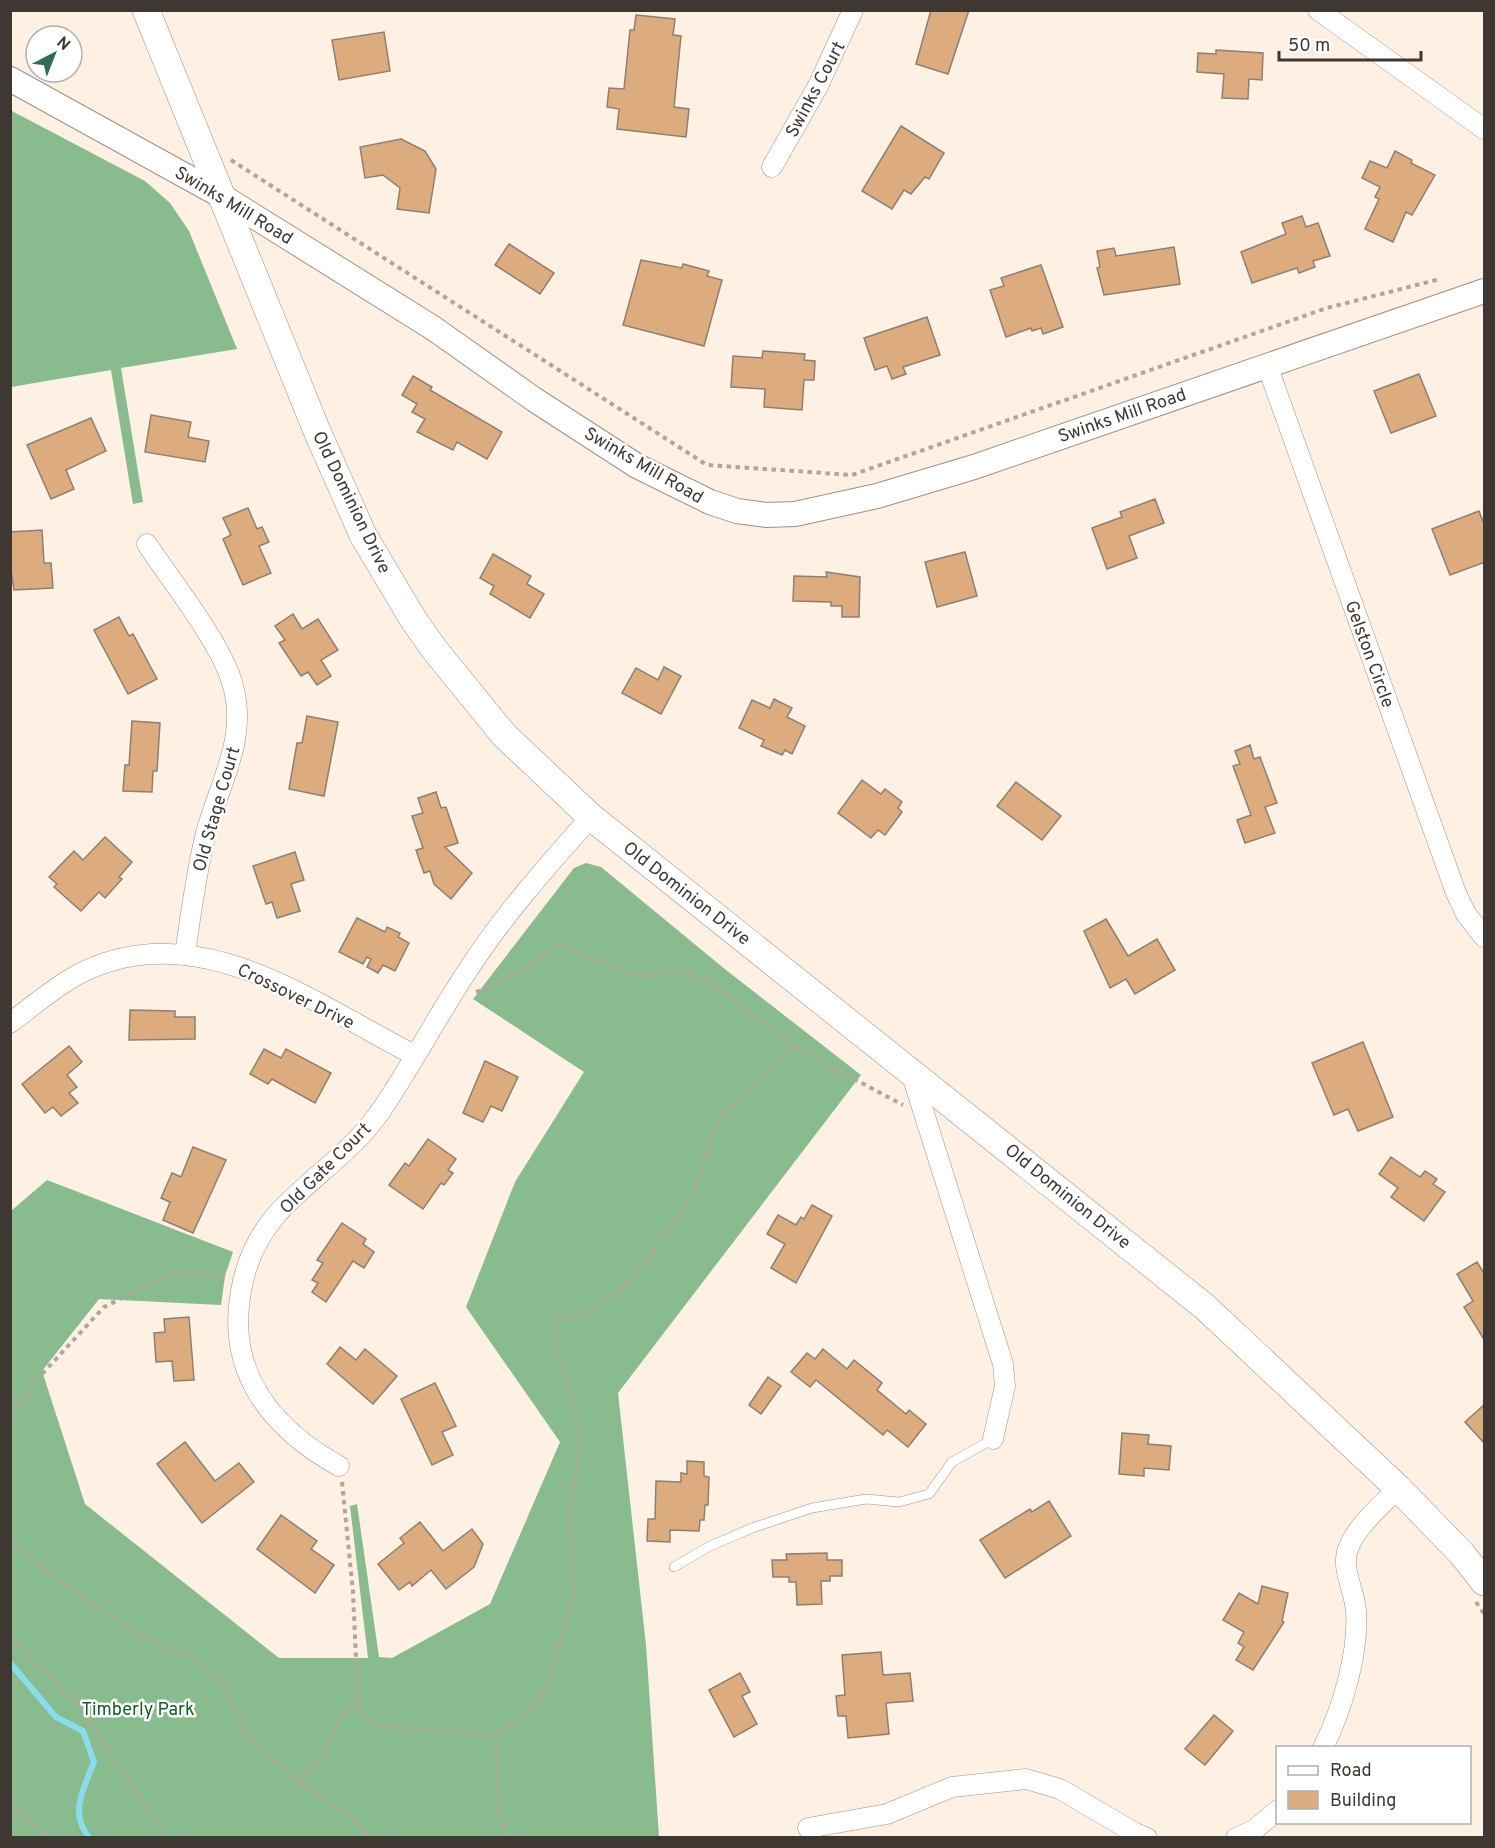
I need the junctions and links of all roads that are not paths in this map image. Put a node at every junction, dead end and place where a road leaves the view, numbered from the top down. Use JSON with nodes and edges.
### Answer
{"nodes":[{"id":1,"x":146,"y":10,"type":"edge"},
{"id":2,"x":854,"y":10,"type":"edge"},
{"id":3,"x":1318,"y":10,"type":"edge"},
{"id":4,"x":10,"y":79,"type":"edge"},
{"id":5,"x":1485,"y":129,"type":"edge"},
{"id":6,"x":772,"y":167,"type":"dead end"},
{"id":7,"x":220,"y":195,"type":"junction"},
{"id":8,"x":1485,"y":291,"type":"edge"},
{"id":9,"x":1267,"y":365,"type":"junction"},
{"id":10,"x":147,"y":544,"type":"dead end"},
{"id":11,"x":591,"y":817,"type":"junction"},
{"id":12,"x":1485,"y":937,"type":"edge"},
{"id":13,"x":185,"y":954,"type":"junction"},
{"id":14,"x":10,"y":1023,"type":"edge"},
{"id":15,"x":414,"y":1055,"type":"junction"},
{"id":16,"x":910,"y":1070,"type":"junction"},
{"id":17,"x":993,"y":1439,"type":"joint"},
{"id":18,"x":339,"y":1466,"type":"road end"},
{"id":19,"x":1398,"y":1488,"type":"junction"},
{"id":20,"x":674,"y":1567,"type":"dead end"},
{"id":21,"x":1485,"y":1582,"type":"edge"},
{"id":22,"x":1324,"y":1746,"type":"edge"},
{"id":23,"x":1276,"y":1812,"type":"edge"},
{"id":24,"x":808,"y":1828,"type":"dead end"},
{"id":25,"x":1147,"y":1838,"type":"edge"},
{"id":26,"x":1236,"y":1838,"type":"edge"}],
"edges":[{"from":1,"to":7,"type":"main road","name":"Old Dominion Drive"},
{"from":2,"to":6,"type":"street","name":"Swinks Court"},
{"from":3,"to":5,"type":"street"},
{"from":4,"to":7,"type":"street","name":"Swinks Mill Road"},
{"from":7,"to":9,"type":"street","name":"Swinks Mill Road"},
{"from":7,"to":11,"type":"main road","name":"Old Dominion Drive"},
{"from":8,"to":9,"type":"street","name":"Swinks Mill Road"},
{"from":9,"to":12,"type":"street","name":"Gelston Circle"},
{"from":10,"to":13,"type":"street","name":"Old Stage Court"},
{"from":11,"to":15,"type":"street","name":"Old Gate Court"},
{"from":11,"to":16,"type":"main road","name":"Old Dominion Drive"},
{"from":13,"to":14,"type":"street","name":"Crossover Drive"},
{"from":13,"to":15,"type":"street","name":"Crossover Drive"},
{"from":15,"to":18,"type":"street","name":"Old Gate Court"},
{"from":16,"to":17,"type":"street"},
{"from":16,"to":19,"type":"main road","name":"Old Dominion Drive"},
{"from":17,"to":20,"type":"lane"},
{"from":19,"to":21,"type":"main road","name":"Old Dominion Drive"},
{"from":19,"to":22,"type":"street"},
{"from":23,"to":26,"type":"street"},
{"from":24,"to":25,"type":"street"}]}
